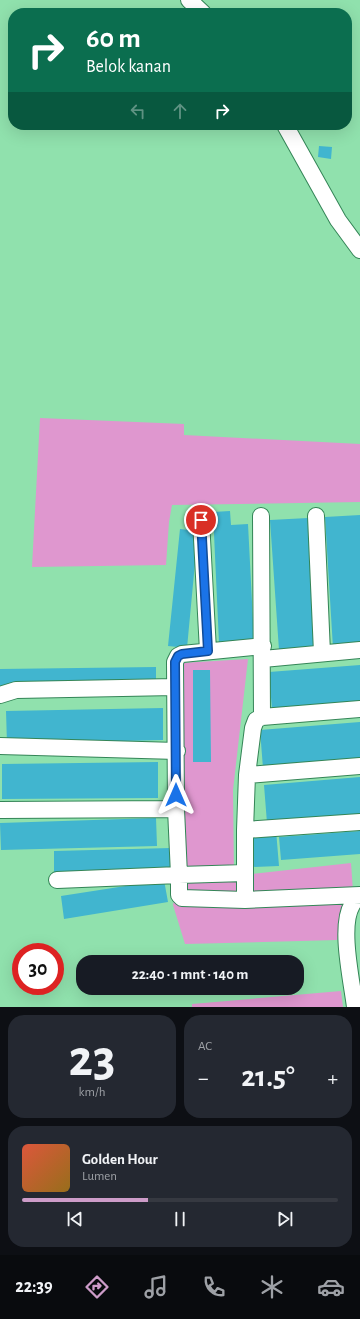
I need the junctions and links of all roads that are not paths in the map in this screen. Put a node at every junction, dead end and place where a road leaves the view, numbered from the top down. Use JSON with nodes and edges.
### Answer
{"nodes":[{"id":1,"x":189,"y":0,"type":"edge"},
{"id":2,"x":198,"y":8,"type":"edge"},
{"id":3,"x":288,"y":130,"type":"edge"},
{"id":4,"x":360,"y":250,"type":"edge"},
{"id":5,"x":261,"y":516,"type":"dead end"},
{"id":6,"x":316,"y":516,"type":"dead end"},
{"id":7,"x":201,"y":520,"type":"dead end"},
{"id":8,"x":360,"y":650,"type":"edge"},
{"id":9,"x":208,"y":651,"type":"junction"},
{"id":10,"x":263,"y":652,"type":"junction"},
{"id":11,"x":322,"y":653,"type":"junction"},
{"id":12,"x":175,"y":687,"type":"junction"},
{"id":13,"x":0,"y":695,"type":"edge"},
{"id":14,"x":360,"y":709,"type":"edge"},
{"id":15,"x":262,"y":717,"type":"junction"},
{"id":16,"x":0,"y":746,"type":"edge"},
{"id":17,"x":177,"y":751,"type":"junction"},
{"id":18,"x":360,"y":766,"type":"edge"},
{"id":19,"x":247,"y":775,"type":"junction"},
{"id":20,"x":176,"y":809,"type":"junction"},
{"id":21,"x":0,"y":810,"type":"edge"},
{"id":22,"x":360,"y":822,"type":"edge"},
{"id":23,"x":245,"y":830,"type":"junction"},
{"id":24,"x":245,"y":873,"type":"junction"},
{"id":25,"x":179,"y":875,"type":"junction"},
{"id":26,"x":57,"y":880,"type":"dead end"},
{"id":27,"x":360,"y":895,"type":"edge"},
{"id":28,"x":245,"y":900,"type":"junction"},
{"id":29,"x":355,"y":1007,"type":"edge"}],
"edges":[{"from":1,"to":2,"type":"street"},
{"from":3,"to":4,"type":"street"},
{"from":5,"to":10,"type":"street"},
{"from":6,"to":11,"type":"street"},
{"from":7,"to":9,"type":"street"},
{"from":8,"to":11,"type":"street"},
{"from":9,"to":10,"type":"street"},
{"from":9,"to":12,"type":"street"},
{"from":10,"to":11,"type":"street"},
{"from":10,"to":15,"type":"street"},
{"from":12,"to":13,"type":"street"},
{"from":12,"to":17,"type":"street"},
{"from":14,"to":15,"type":"street"},
{"from":15,"to":19,"type":"street"},
{"from":16,"to":17,"type":"street"},
{"from":17,"to":20,"type":"street"},
{"from":18,"to":19,"type":"street"},
{"from":19,"to":23,"type":"street"},
{"from":20,"to":21,"type":"street"},
{"from":20,"to":25,"type":"street"},
{"from":22,"to":23,"type":"street"},
{"from":23,"to":24,"type":"street"},
{"from":24,"to":25,"type":"street"},
{"from":24,"to":28,"type":"street"},
{"from":25,"to":26,"type":"street"},
{"from":25,"to":28,"type":"street"},
{"from":27,"to":28,"type":"street"},
{"from":27,"to":29,"type":"street"}]}
